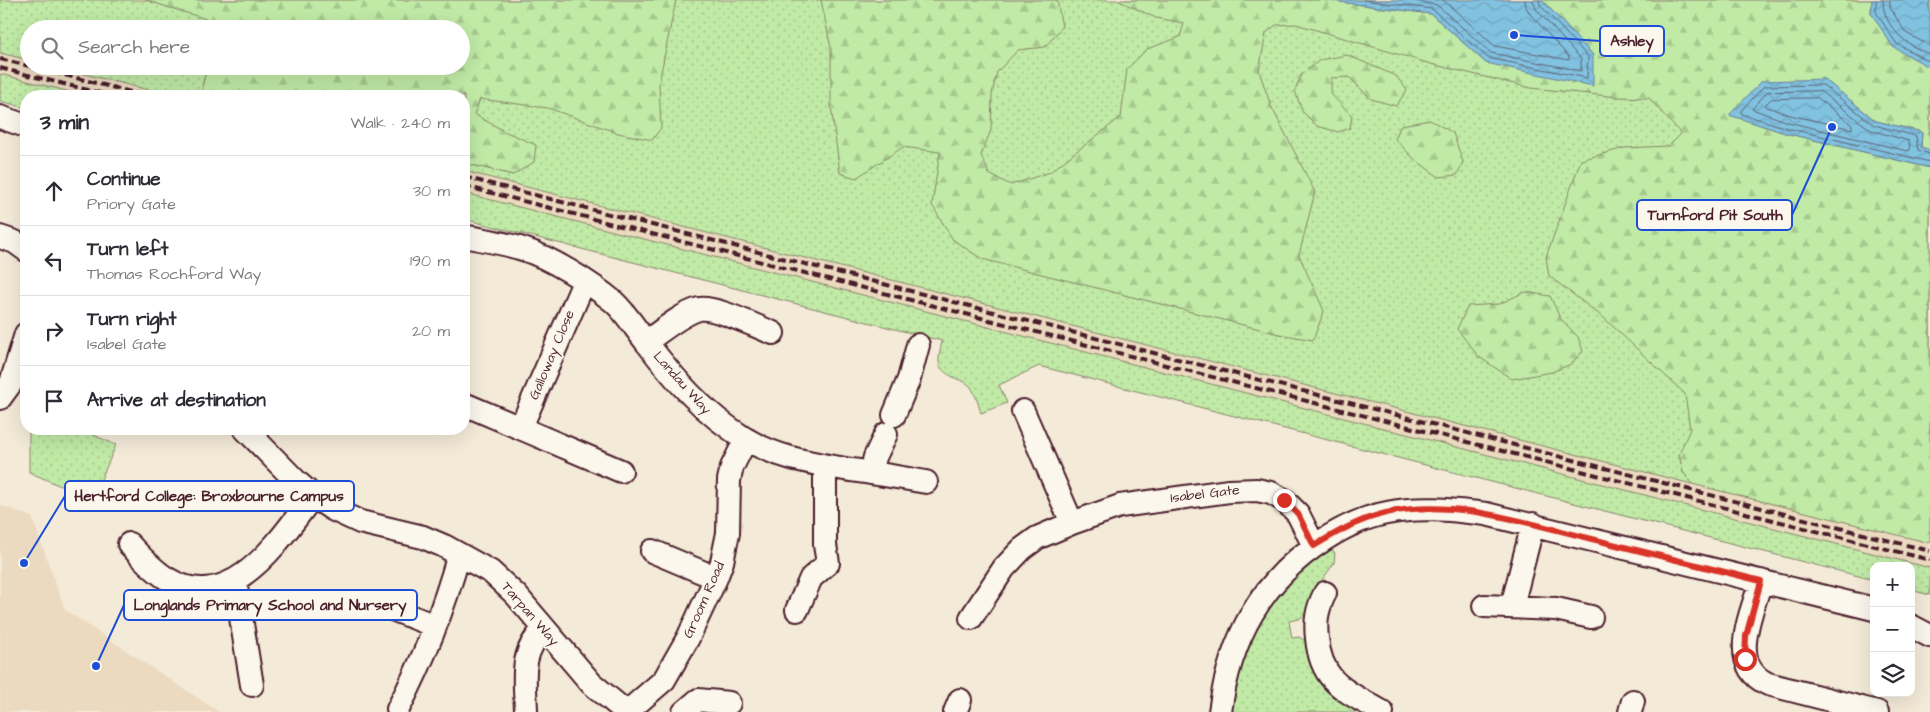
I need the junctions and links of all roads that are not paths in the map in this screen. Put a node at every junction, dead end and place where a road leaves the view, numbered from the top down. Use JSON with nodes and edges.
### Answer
{"nodes":[{"id":1,"x":0,"y":117,"type":"edge"},
{"id":2,"x":20,"y":124,"type":"edge"},
{"id":3,"x":0,"y":237,"type":"edge"},
{"id":4,"x":470,"y":237,"type":"edge"},
{"id":5,"x":20,"y":246,"type":"edge"},
{"id":6,"x":584,"y":282,"type":"junction"},
{"id":7,"x":773,"y":333,"type":"dead end"},
{"id":8,"x":646,"y":342,"type":"junction"},
{"id":9,"x":918,"y":344,"type":"dead end"},
{"id":10,"x":20,"y":354,"type":"edge"},
{"id":11,"x":0,"y":398,"type":"edge"},
{"id":12,"x":470,"y":407,"type":"edge"},
{"id":13,"x":1023,"y":412,"type":"dead end"},
{"id":14,"x":521,"y":428,"type":"junction"},
{"id":15,"x":251,"y":435,"type":"edge"},
{"id":16,"x":746,"y":439,"type":"junction"},
{"id":17,"x":825,"y":466,"type":"junction"},
{"id":18,"x":621,"y":471,"type":"dead end"},
{"id":19,"x":870,"y":473,"type":"junction"},
{"id":20,"x":926,"y":482,"type":"dead end"},
{"id":21,"x":313,"y":496,"type":"junction"},
{"id":22,"x":1072,"y":523,"type":"junction"},
{"id":23,"x":1532,"y":524,"type":"junction"},
{"id":24,"x":128,"y":544,"type":"dead end"},
{"id":25,"x":1314,"y":546,"type":"junction"},
{"id":26,"x":652,"y":551,"type":"dead end"},
{"id":27,"x":459,"y":554,"type":"junction"},
{"id":28,"x":716,"y":578,"type":"junction"},
{"id":29,"x":235,"y":581,"type":"junction"},
{"id":30,"x":1761,"y":581,"type":"junction"},
{"id":31,"x":1325,"y":593,"type":"dead end"},
{"id":32,"x":382,"y":605,"type":"dead end"},
{"id":33,"x":1484,"y":606,"type":"dead end"},
{"id":34,"x":1512,"y":606,"type":"junction"},
{"id":35,"x":1870,"y":608,"type":"edge"},
{"id":36,"x":797,"y":610,"type":"dead end"},
{"id":37,"x":1591,"y":617,"type":"dead end"},
{"id":38,"x":971,"y":618,"type":"dead end"},
{"id":39,"x":435,"y":626,"type":"junction"},
{"id":40,"x":1915,"y":628,"type":"edge"},
{"id":41,"x":544,"y":629,"type":"junction"},
{"id":42,"x":1930,"y":636,"type":"edge"},
{"id":43,"x":252,"y":685,"type":"dead end"},
{"id":44,"x":729,"y":704,"type":"dead end"},
{"id":45,"x":398,"y":709,"type":"dead end"},
{"id":46,"x":526,"y":710,"type":"dead end"},
{"id":47,"x":1375,"y":710,"type":"edge"},
{"id":48,"x":626,"y":712,"type":"edge"},
{"id":49,"x":684,"y":712,"type":"edge"},
{"id":50,"x":1220,"y":712,"type":"edge"},
{"id":51,"x":1877,"y":712,"type":"edge"}],
"edges":[{"from":1,"to":2,"type":"street"},
{"from":3,"to":5,"type":"street"},
{"from":4,"to":6,"type":"street","name":"Landau Way"},
{"from":6,"to":8,"type":"street","name":"Landau Way"},
{"from":6,"to":14,"type":"street","name":"Galloway Close"},
{"from":7,"to":8,"type":"street"},
{"from":8,"to":16,"type":"street","name":"Landau Way"},
{"from":9,"to":19,"type":"street"},
{"from":10,"to":11,"type":"street"},
{"from":12,"to":14,"type":"street"},
{"from":13,"to":22,"type":"street"},
{"from":14,"to":18,"type":"street"},
{"from":15,"to":21,"type":"street","name":"Tarpan Way"},
{"from":16,"to":17,"type":"street","name":"Landau Way"},
{"from":16,"to":28,"type":"street","name":"Groom Road"},
{"from":17,"to":19,"type":"street","name":"Landau Way"},
{"from":17,"to":36,"type":"street"},
{"from":19,"to":20,"type":"street","name":"Landau Way"},
{"from":21,"to":27,"type":"street","name":"Tarpan Way"},
{"from":21,"to":29,"type":"street"},
{"from":22,"to":25,"type":"street","name":"Isabel Gate"},
{"from":22,"to":38,"type":"street","name":"Isabel Gate"},
{"from":23,"to":25,"type":"street"},
{"from":23,"to":30,"type":"street"},
{"from":23,"to":34,"type":"street"},
{"from":24,"to":29,"type":"street"},
{"from":25,"to":50,"type":"street"},
{"from":26,"to":28,"type":"street"},
{"from":27,"to":39,"type":"street"},
{"from":27,"to":41,"type":"street","name":"Tarpan Way"},
{"from":28,"to":48,"type":"street","name":"Groom Road"},
{"from":29,"to":43,"type":"street"},
{"from":30,"to":35,"type":"street"},
{"from":30,"to":51,"type":"street"},
{"from":31,"to":47,"type":"street"},
{"from":32,"to":39,"type":"street"},
{"from":33,"to":34,"type":"street"},
{"from":34,"to":37,"type":"street"},
{"from":39,"to":45,"type":"street"},
{"from":40,"to":42,"type":"street"},
{"from":41,"to":46,"type":"street"},
{"from":41,"to":48,"type":"street","name":"Tarpan Way"},
{"from":44,"to":49,"type":"street"}]}
